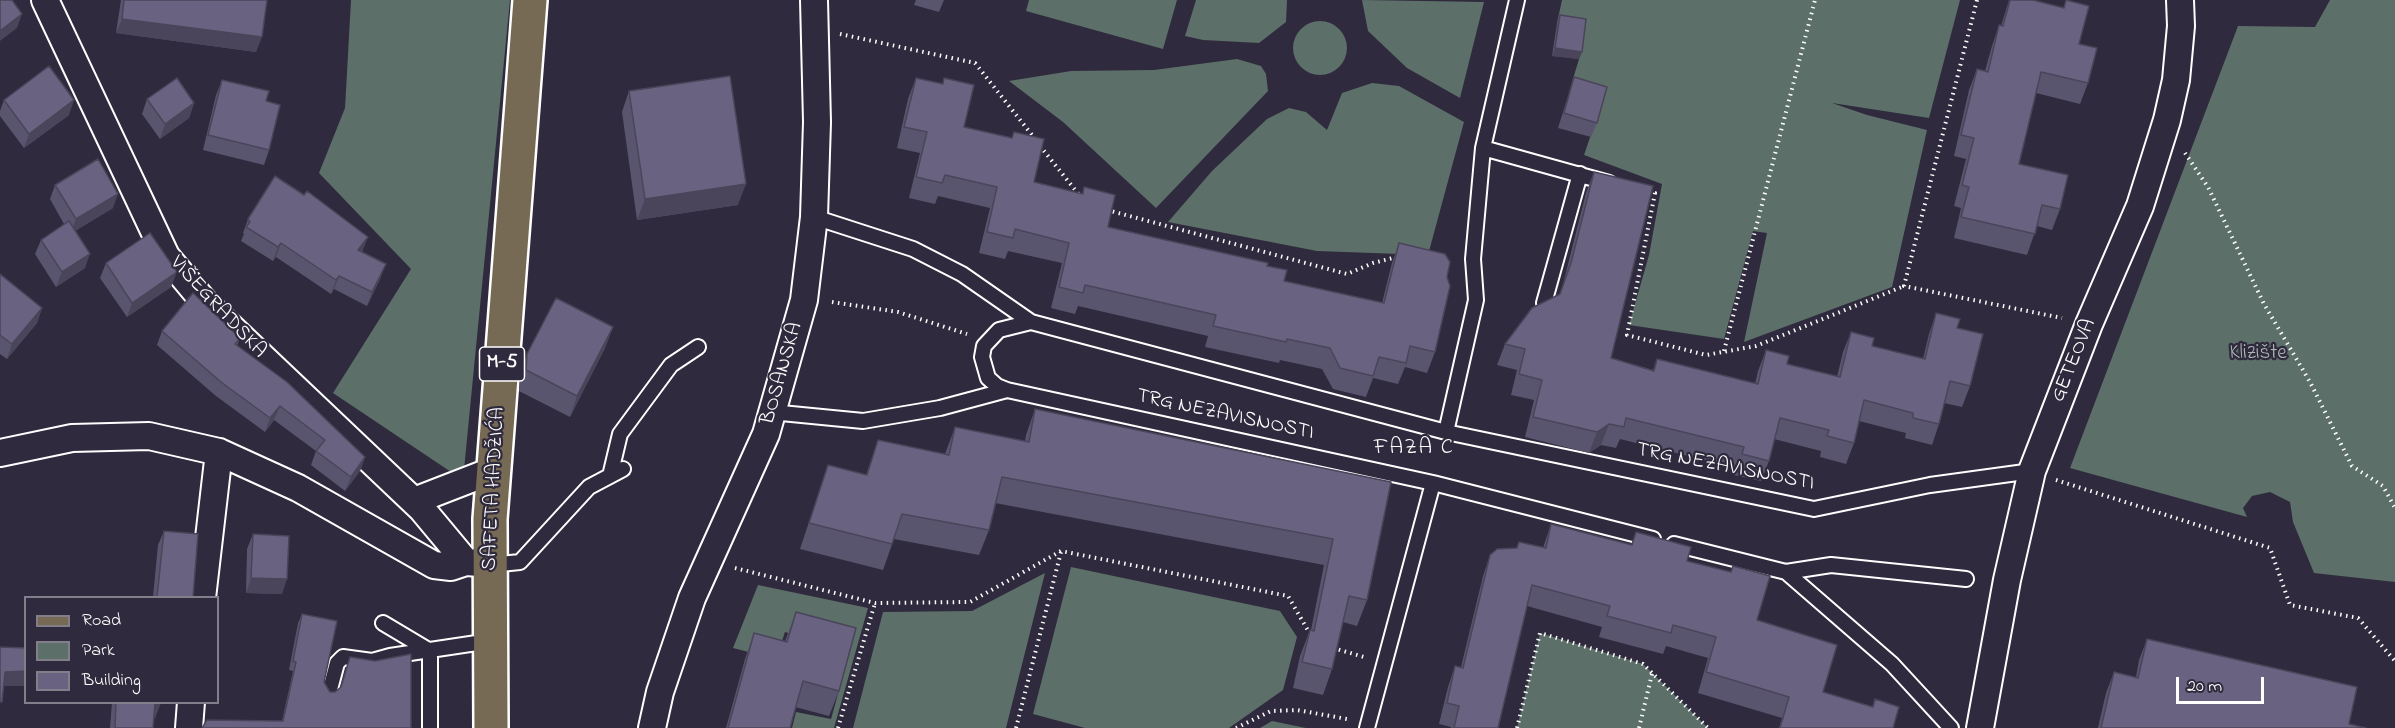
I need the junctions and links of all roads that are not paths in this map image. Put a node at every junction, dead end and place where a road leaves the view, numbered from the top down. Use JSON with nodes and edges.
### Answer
{"nodes":[{"id":1,"x":45,"y":0,"type":"edge"},
{"id":2,"x":530,"y":0,"type":"edge"},
{"id":3,"x":814,"y":0,"type":"edge"},
{"id":4,"x":1517,"y":0,"type":"edge"},
{"id":5,"x":2180,"y":0,"type":"edge"},
{"id":6,"x":1483,"y":148,"type":"junction"},
{"id":7,"x":1580,"y":174,"type":"junction"},
{"id":8,"x":1629,"y":188,"type":"edge"},
{"id":9,"x":814,"y":217,"type":"junction"},
{"id":10,"x":1544,"y":303,"type":"edge"},
{"id":11,"x":1031,"y":322,"type":"junction"},
{"id":12,"x":698,"y":347,"type":"dead end"},
{"id":13,"x":1007,"y":390,"type":"junction"},
{"id":14,"x":771,"y":412,"type":"junction"},
{"id":15,"x":1446,"y":432,"type":"junction"},
{"id":16,"x":219,"y":452,"type":"junction"},
{"id":17,"x":0,"y":453,"type":"edge"},
{"id":18,"x":623,"y":469,"type":"dead end"},
{"id":19,"x":494,"y":470,"type":"junction"},
{"id":20,"x":2032,"y":471,"type":"junction"},
{"id":21,"x":610,"y":476,"type":"junction"},
{"id":22,"x":1433,"y":483,"type":"junction"},
{"id":23,"x":414,"y":501,"type":"junction"},
{"id":24,"x":478,"y":563,"type":"junction"},
{"id":25,"x":1786,"y":572,"type":"junction"},
{"id":26,"x":1966,"y":579,"type":"dead end"},
{"id":27,"x":202,"y":596,"type":"edge"},
{"id":28,"x":383,"y":623,"type":"dead end"},
{"id":29,"x":490,"y":641,"type":"junction"},
{"id":30,"x":430,"y":651,"type":"junction"},
{"id":31,"x":329,"y":693,"type":"edge"},
{"id":32,"x":191,"y":704,"type":"edge"},
{"id":33,"x":1367,"y":725,"type":"edge"},
{"id":34,"x":189,"y":728,"type":"edge"},
{"id":35,"x":429,"y":728,"type":"edge"},
{"id":36,"x":491,"y":728,"type":"edge"},
{"id":37,"x":652,"y":728,"type":"edge"},
{"id":38,"x":1952,"y":728,"type":"edge"},
{"id":39,"x":1980,"y":728,"type":"edge"}],
"edges":[{"from":1,"to":23,"type":"street","name":"VIŠEGRADSKA"},
{"from":2,"to":19,"type":"main road","name":"SAFETA HADŽIĆA","number":"M-5"},
{"from":3,"to":9,"type":"street","name":"BOSANSKA"},
{"from":4,"to":6,"type":"lane"},
{"from":5,"to":20,"type":"street","name":"GETEOVA"},
{"from":6,"to":7,"type":"lane"},
{"from":6,"to":15,"type":"lane"},
{"from":7,"to":8,"type":"lane"},
{"from":7,"to":10,"type":"lane"},
{"from":9,"to":11,"type":"lane","name":"TRG NEZAVISNOSTI"},
{"from":9,"to":14,"type":"street","name":"BOSANSKA"},
{"from":11,"to":13,"type":"lane","name":"TRG NEZAVISNOSTI"},
{"from":11,"to":15,"type":"lane","name":"TRG NEZAVISNOSTI"},
{"from":12,"to":21,"type":"lane"},
{"from":13,"to":14,"type":"lane","name":"TRG NEZAVISNOSTI"},
{"from":13,"to":22,"type":"lane","name":"TRG NEZAVISNOSTI"},
{"from":14,"to":37,"type":"street","name":"BOSANSKA"},
{"from":15,"to":20,"type":"lane","name":"TRG NEZAVISNOSTI"},
{"from":16,"to":17,"type":"street"},
{"from":16,"to":24,"type":"street"},
{"from":16,"to":27,"type":"street"},
{"from":18,"to":21,"type":"lane"},
{"from":19,"to":23,"type":"street"},
{"from":19,"to":24,"type":"main road","name":"SAFETA HADŽIĆA","number":"M-5"},
{"from":20,"to":39,"type":"street","name":"GETEOVA"},
{"from":21,"to":24,"type":"lane"},
{"from":22,"to":25,"type":"lane","name":"TRG NEZAVISNOSTI"},
{"from":22,"to":33,"type":"lane"},
{"from":23,"to":24,"type":"street","name":"VIŠEGRADSKA"},
{"from":24,"to":29,"type":"main road","name":"SAFETA HADŽIĆA","number":"M-5"},
{"from":25,"to":26,"type":"lane"},
{"from":25,"to":38,"type":"lane","name":"TRG NEZAVISNOSTI"},
{"from":28,"to":30,"type":"lane"},
{"from":29,"to":30,"type":"lane"},
{"from":29,"to":36,"type":"main road","name":"SAFETA HADŽIĆA","number":"M-5"},
{"from":30,"to":31,"type":"lane"},
{"from":30,"to":35,"type":"lane"},
{"from":32,"to":34,"type":"street"}]}
